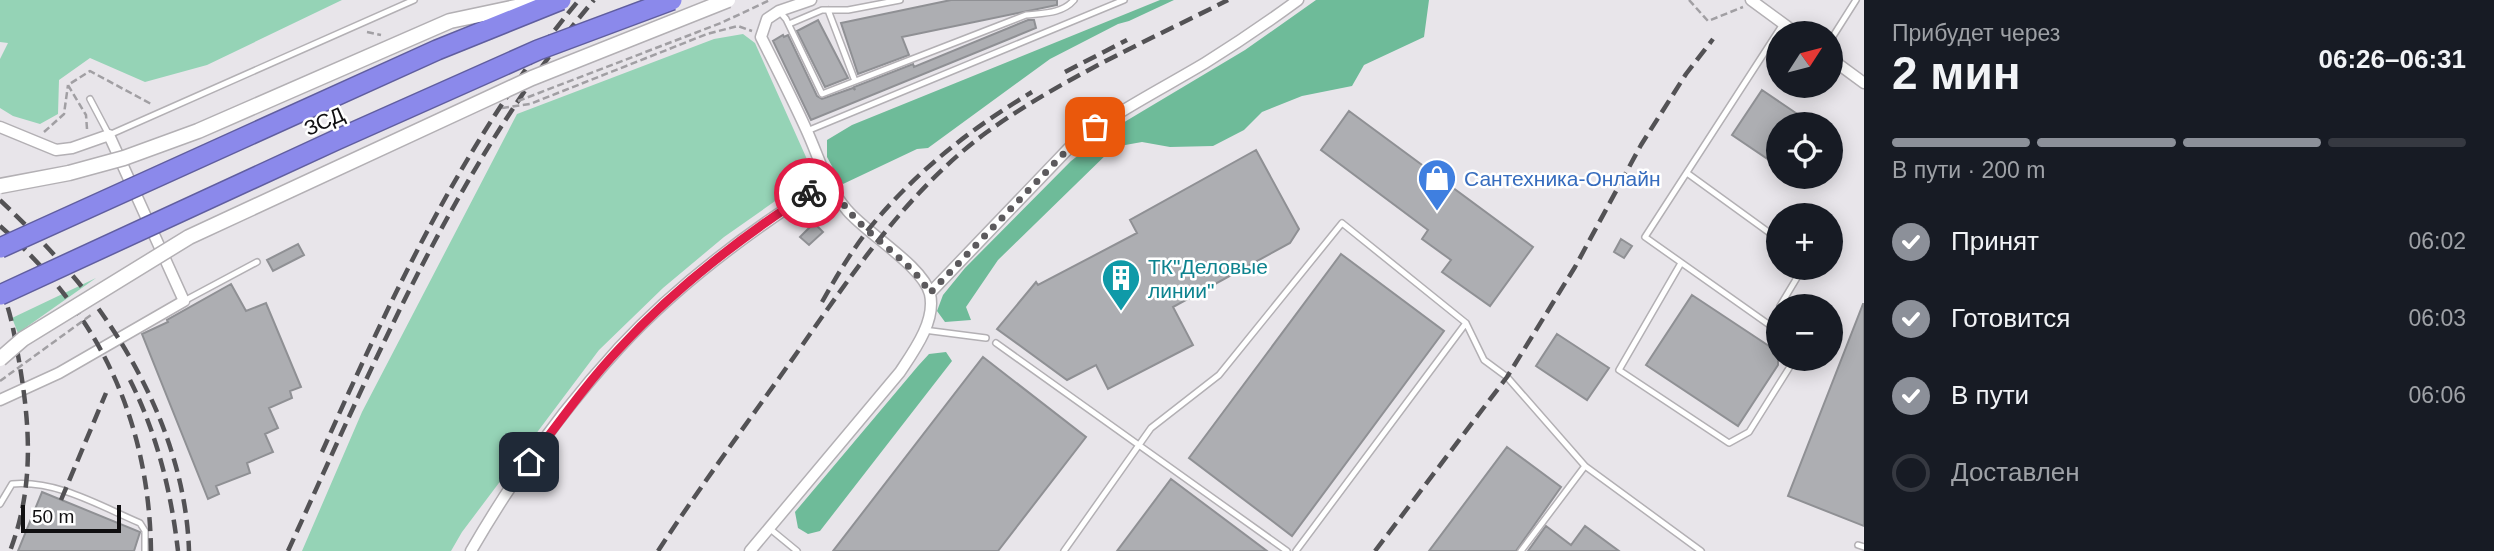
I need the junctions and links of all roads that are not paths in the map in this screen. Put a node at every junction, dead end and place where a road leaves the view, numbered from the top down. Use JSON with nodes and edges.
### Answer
{"nodes":[{"id":1,"x":414,"y":0,"type":"edge"},
{"id":2,"x":550,"y":0,"type":"edge"},
{"id":3,"x":561,"y":0,"type":"edge"},
{"id":4,"x":672,"y":0,"type":"edge"},
{"id":5,"x":727,"y":0,"type":"edge"},
{"id":6,"x":811,"y":0,"type":"edge"},
{"id":7,"x":900,"y":0,"type":"edge"},
{"id":8,"x":1074,"y":0,"type":"edge"},
{"id":9,"x":1124,"y":0,"type":"edge"},
{"id":10,"x":1298,"y":0,"type":"edge"},
{"id":11,"x":1856,"y":0,"type":"edge"},
{"id":12,"x":1753,"y":1,"type":"edge"},
{"id":13,"x":828,"y":10,"type":"junction"},
{"id":14,"x":779,"y":11,"type":"junction"},
{"id":15,"x":1779,"y":21,"type":"edge"},
{"id":16,"x":1843,"y":21,"type":"edge"},
{"id":17,"x":789,"y":24,"type":"junction"},
{"id":18,"x":1766,"y":50,"type":"edge"},
{"id":19,"x":1843,"y":68,"type":"edge"},
{"id":20,"x":855,"y":81,"type":"junction"},
{"id":21,"x":1864,"y":83,"type":"edge"},
{"id":22,"x":90,"y":99,"type":"dead end"},
{"id":23,"x":0,"y":127,"type":"edge"},
{"id":24,"x":807,"y":131,"type":"junction"},
{"id":25,"x":109,"y":135,"type":"junction"},
{"id":26,"x":1687,"y":173,"type":"junction"},
{"id":27,"x":827,"y":182,"type":"junction"},
{"id":28,"x":0,"y":186,"type":"edge"},
{"id":29,"x":1766,"y":230,"type":"edge"},
{"id":30,"x":0,"y":248,"type":"edge"},
{"id":31,"x":257,"y":262,"type":"dead end"},
{"id":32,"x":1681,"y":262,"type":"junction"},
{"id":33,"x":930,"y":293,"type":"junction"},
{"id":34,"x":0,"y":295,"type":"edge"},
{"id":35,"x":184,"y":301,"type":"junction"},
{"id":36,"x":1766,"y":322,"type":"edge"},
{"id":37,"x":1466,"y":323,"type":"junction"},
{"id":38,"x":924,"y":330,"type":"junction"},
{"id":39,"x":986,"y":338,"type":"dead end"},
{"id":40,"x":996,"y":343,"type":"dead end"},
{"id":41,"x":0,"y":359,"type":"edge"},
{"id":42,"x":1787,"y":371,"type":"edge"},
{"id":43,"x":0,"y":400,"type":"edge"},
{"id":44,"x":1139,"y":444,"type":"junction"},
{"id":45,"x":1585,"y":466,"type":"junction"},
{"id":46,"x":0,"y":504,"type":"edge"},
{"id":47,"x":769,"y":528,"type":"junction"},
{"id":48,"x":145,"y":551,"type":"edge"},
{"id":49,"x":471,"y":551,"type":"edge"},
{"id":50,"x":750,"y":551,"type":"edge"},
{"id":51,"x":797,"y":551,"type":"edge"},
{"id":52,"x":1064,"y":551,"type":"edge"},
{"id":53,"x":1287,"y":551,"type":"edge"},
{"id":54,"x":1296,"y":551,"type":"edge"},
{"id":55,"x":1521,"y":551,"type":"edge"},
{"id":56,"x":1701,"y":551,"type":"edge"}],
"edges":[{"from":1,"to":25,"type":"lane"},
{"from":2,"to":28,"type":"main road","bridge":true},
{"from":3,"to":30,"type":"highway","name":"ЗСД","bridge":true},
{"from":4,"to":34,"type":"highway","name":"ЗСД","bridge":true},
{"from":5,"to":41,"type":"main road","bridge":true},
{"from":6,"to":14,"type":"street"},
{"from":7,"to":13,"type":"lane"},
{"from":8,"to":20,"type":"lane"},
{"from":9,"to":24,"type":"lane"},
{"from":10,"to":33,"type":"street"},
{"from":11,"to":16,"type":"lane"},
{"from":12,"to":15,"type":"street"},
{"from":13,"to":17,"type":"lane"},
{"from":13,"to":20,"type":"lane"},
{"from":14,"to":17,"type":"lane"},
{"from":14,"to":24,"type":"street"},
{"from":17,"to":20,"type":"lane"},
{"from":18,"to":26,"type":"lane"},
{"from":19,"to":21,"type":"street"},
{"from":22,"to":25,"type":"lane"},
{"from":23,"to":25,"type":"street"},
{"from":24,"to":27,"type":"street"},
{"from":25,"to":35,"type":"street"},
{"from":26,"to":29,"type":"lane"},
{"from":26,"to":32,"type":"lane"},
{"from":27,"to":33,"type":"street"},
{"from":27,"to":49,"type":"street"},
{"from":31,"to":35,"type":"lane"},
{"from":32,"to":36,"type":"lane"},
{"from":32,"to":42,"type":"lane"},
{"from":33,"to":38,"type":"street"},
{"from":35,"to":43,"type":"street"},
{"from":37,"to":44,"type":"lane"},
{"from":37,"to":45,"type":"lane"},
{"from":37,"to":54,"type":"lane"},
{"from":38,"to":39,"type":"lane"},
{"from":38,"to":47,"type":"street"},
{"from":40,"to":44,"type":"lane"},
{"from":44,"to":52,"type":"lane"},
{"from":44,"to":53,"type":"lane"},
{"from":45,"to":55,"type":"lane"},
{"from":45,"to":56,"type":"lane"},
{"from":46,"to":48,"type":"lane"},
{"from":47,"to":50,"type":"street"},
{"from":47,"to":51,"type":"lane"}]}
